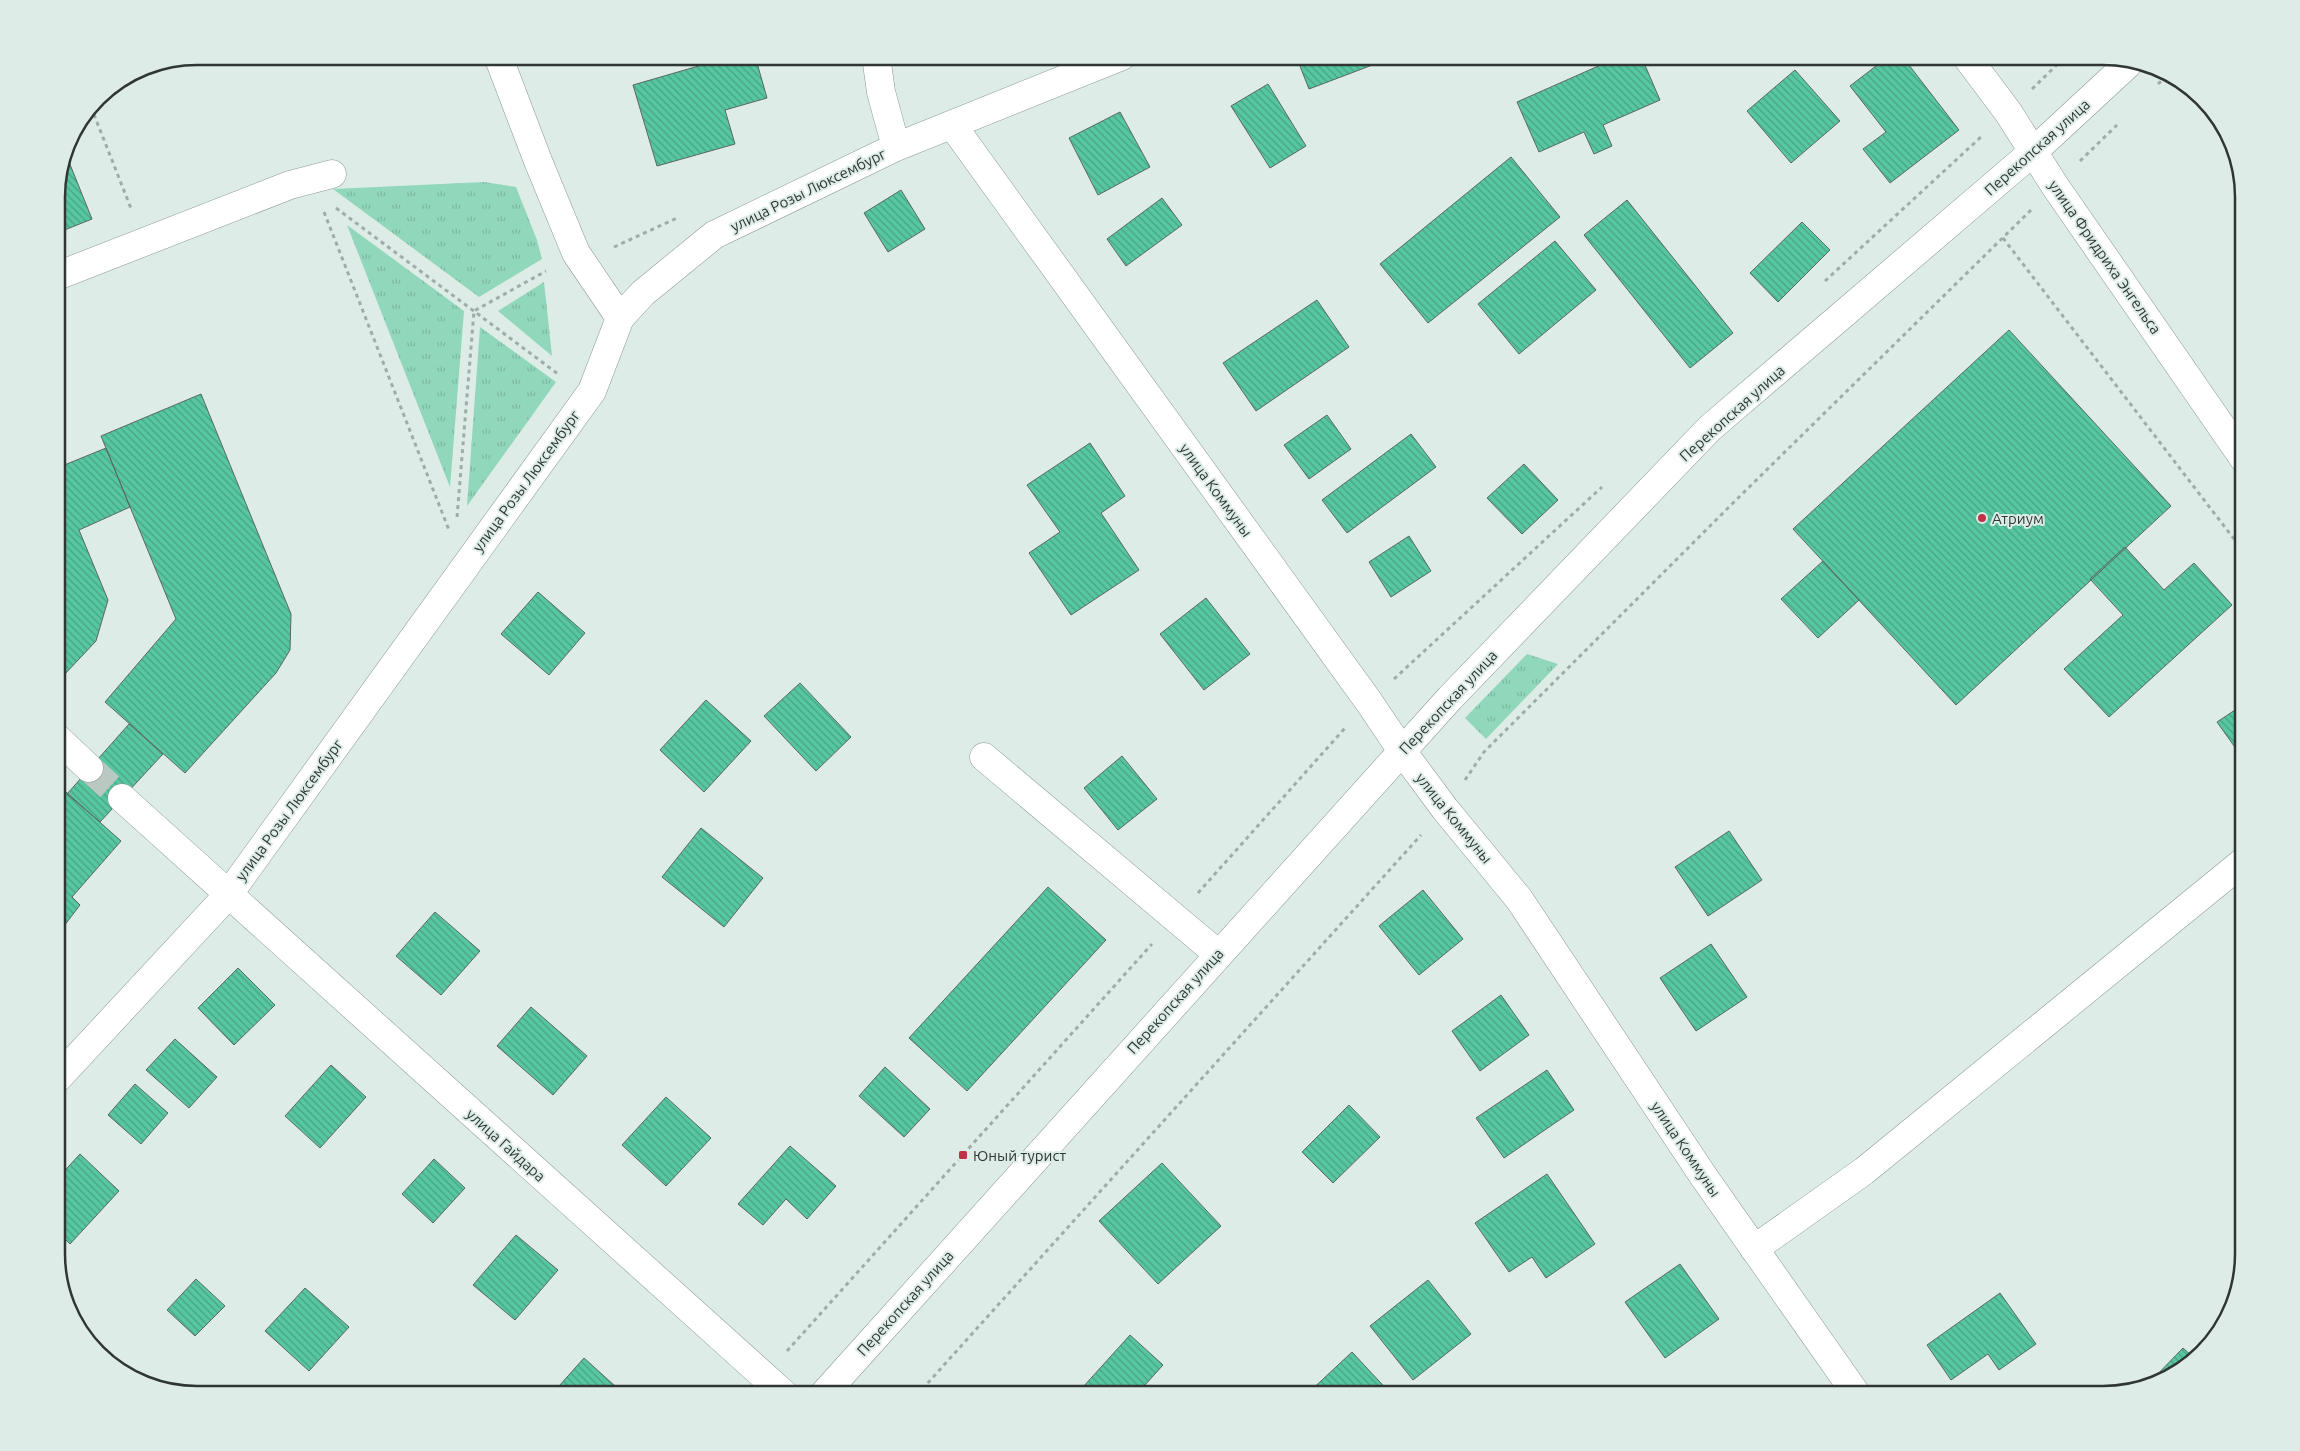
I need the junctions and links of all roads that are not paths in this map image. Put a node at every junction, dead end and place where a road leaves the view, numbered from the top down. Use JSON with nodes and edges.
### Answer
{"nodes":[{"id":1,"x":502,"y":65,"type":"edge"},
{"id":2,"x":877,"y":65,"type":"edge"},
{"id":3,"x":1100,"y":65,"type":"edge"},
{"id":4,"x":1973,"y":65,"type":"edge"},
{"id":5,"x":2125,"y":67,"type":"edge"},
{"id":6,"x":953,"y":126,"type":"junction"},
{"id":7,"x":896,"y":147,"type":"junction"},
{"id":8,"x":2034,"y":152,"type":"junction"},
{"id":9,"x":316,"y":183,"type":"road end"},
{"id":10,"x":65,"y":273,"type":"edge"},
{"id":11,"x":620,"y":318,"type":"junction"},
{"id":12,"x":2235,"y":446,"type":"edge"},
{"id":13,"x":65,"y":746,"type":"edge"},
{"id":14,"x":1402,"y":751,"type":"junction"},
{"id":15,"x":984,"y":757,"type":"dead end"},
{"id":16,"x":89,"y":768,"type":"tunnel mouth"},
{"id":17,"x":122,"y":798,"type":"tunnel mouth"},
{"id":18,"x":2235,"y":868,"type":"edge"},
{"id":19,"x":228,"y":895,"type":"junction"},
{"id":20,"x":1218,"y":954,"type":"junction"},
{"id":21,"x":65,"y":1069,"type":"edge"},
{"id":22,"x":1754,"y":1249,"type":"junction"},
{"id":23,"x":775,"y":1386,"type":"edge"},
{"id":24,"x":831,"y":1386,"type":"edge"},
{"id":25,"x":1851,"y":1386,"type":"edge"}],
"edges":[{"from":1,"to":11,"type":"street"},
{"from":2,"to":7,"type":"street"},
{"from":3,"to":6,"type":"street","name":"улица Розы Люксембург"},
{"from":4,"to":8,"type":"street","name":"улица Фридриха Энгельса"},
{"from":5,"to":8,"type":"street","name":"Перекопская улица"},
{"from":6,"to":7,"type":"street","name":"улица Розы Люксембург"},
{"from":6,"to":14,"type":"street","name":"улица Коммуны"},
{"from":7,"to":11,"type":"street","name":"улица Розы Люксембург"},
{"from":8,"to":12,"type":"street","name":"улица Фридриха Энгельса"},
{"from":8,"to":14,"type":"street","name":"Перекопская улица"},
{"from":9,"to":10,"type":"street"},
{"from":11,"to":19,"type":"street","name":"улица Розы Люксембург"},
{"from":13,"to":16,"type":"street"},
{"from":14,"to":20,"type":"street","name":"Перекопская улица"},
{"from":14,"to":22,"type":"street","name":"улица Коммуны"},
{"from":15,"to":20,"type":"street"},
{"from":17,"to":19,"type":"street","name":"улица Гайдара"},
{"from":18,"to":22,"type":"street"},
{"from":19,"to":21,"type":"street","name":"улица Розы Люксембург"},
{"from":19,"to":23,"type":"street","name":"улица Гайдара"},
{"from":20,"to":24,"type":"street","name":"Перекопская улица"},
{"from":22,"to":25,"type":"street","name":"улица Коммуны"}]}
